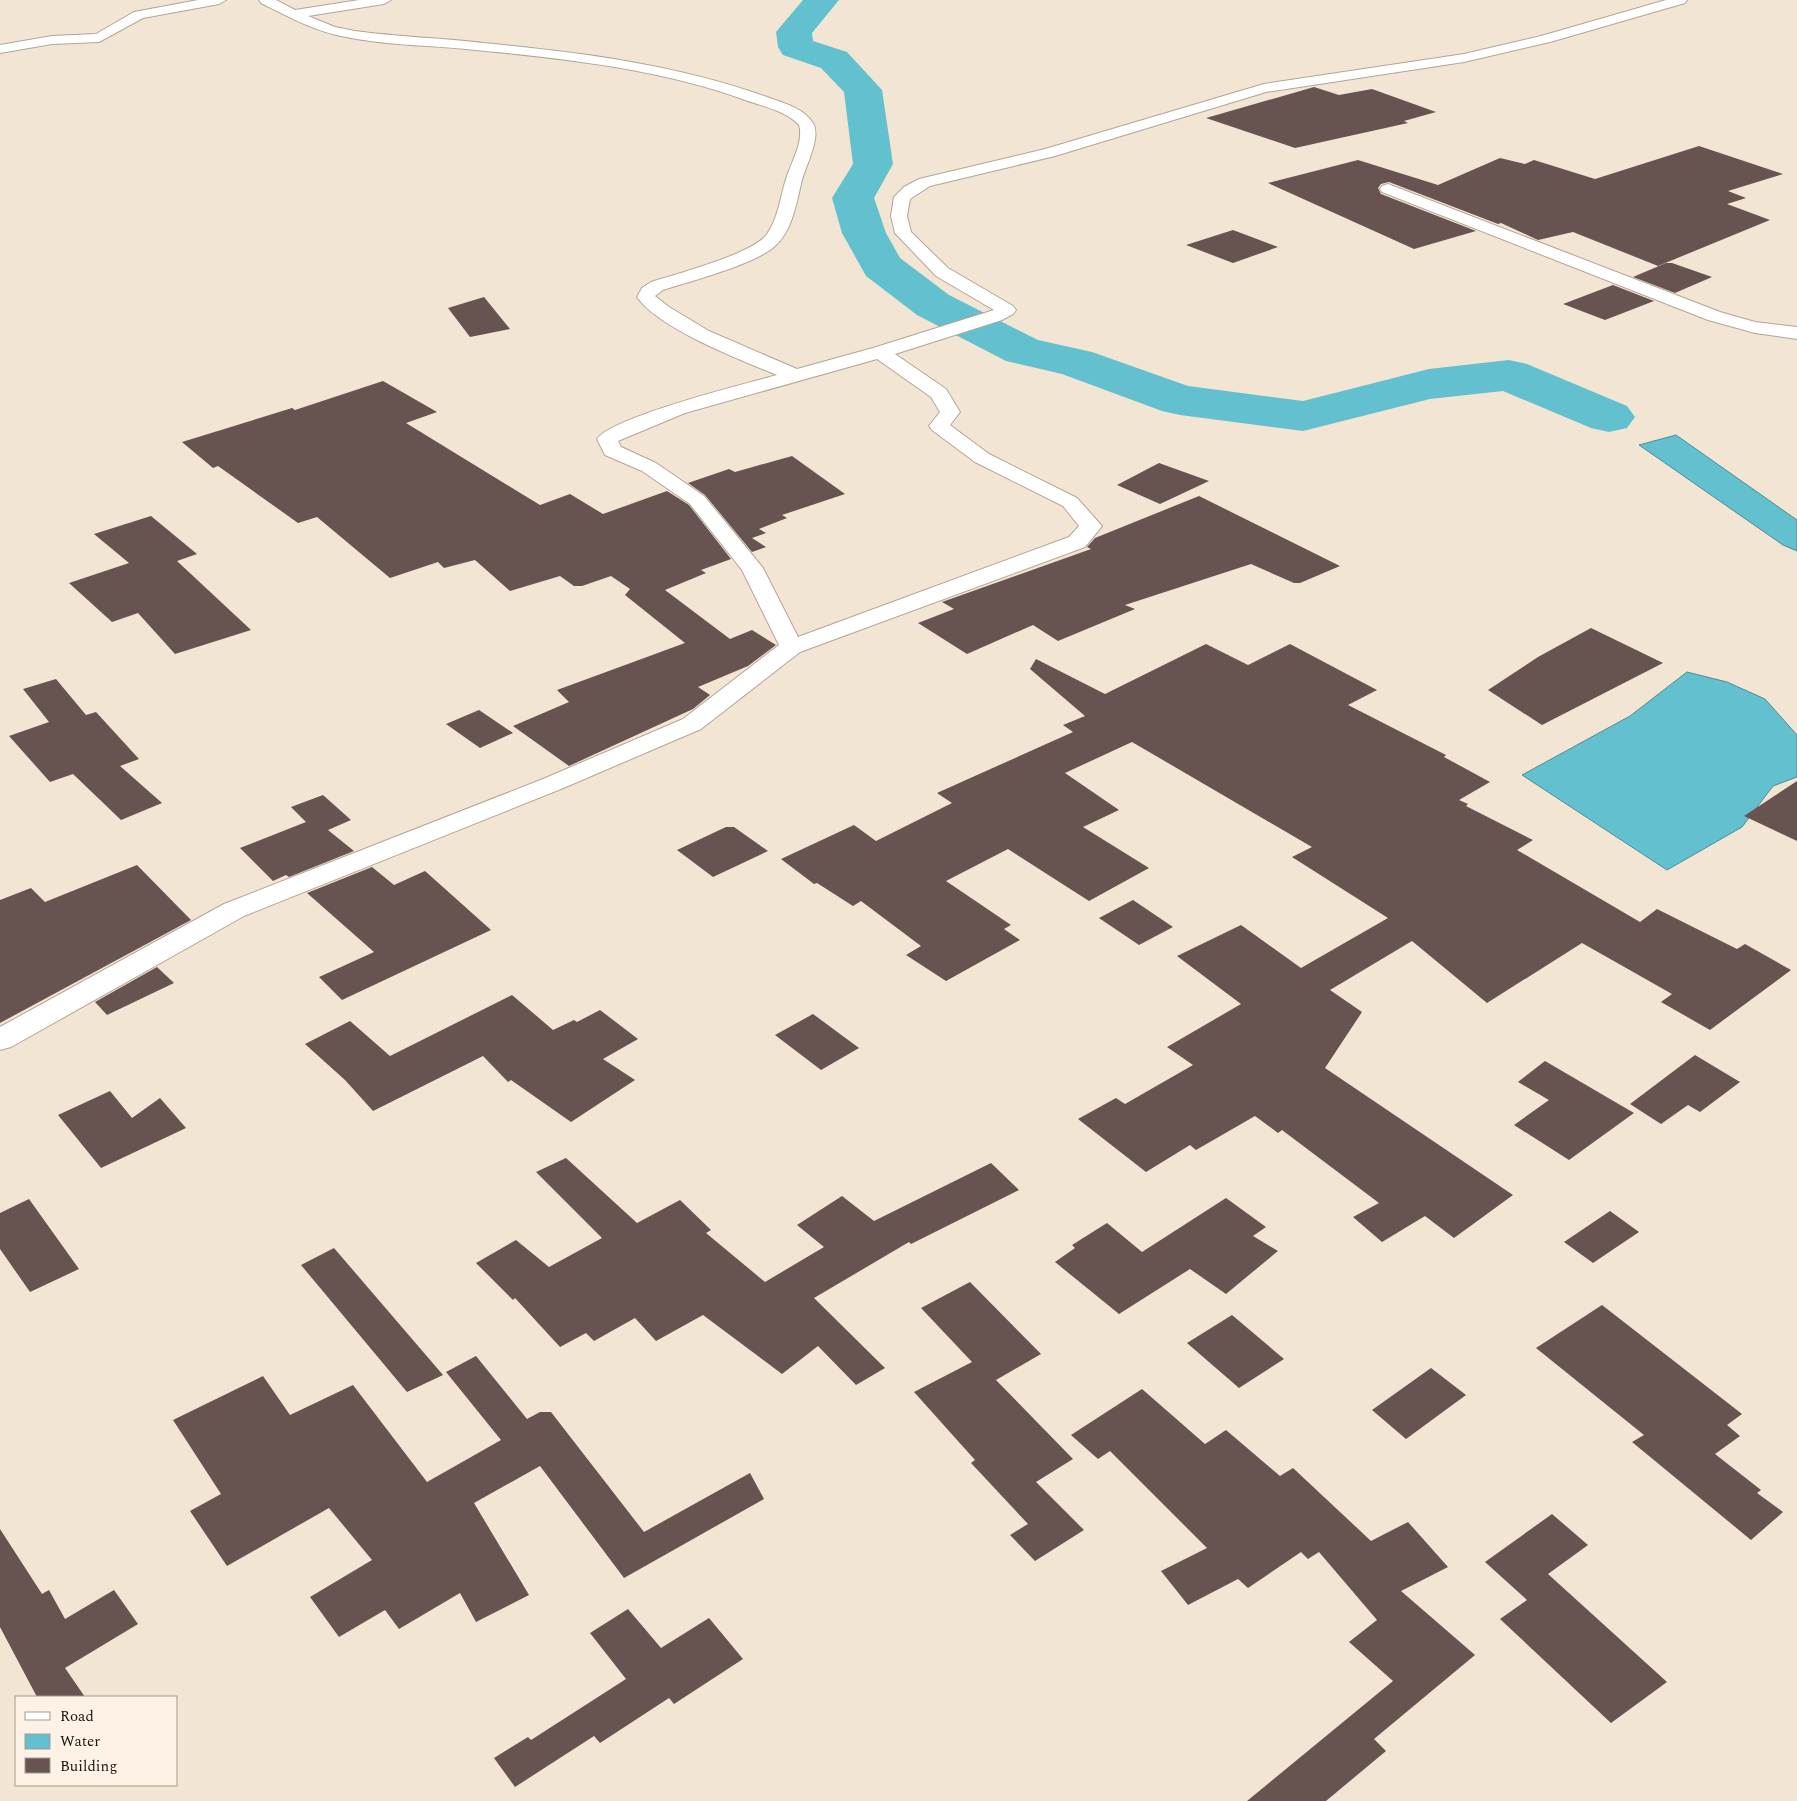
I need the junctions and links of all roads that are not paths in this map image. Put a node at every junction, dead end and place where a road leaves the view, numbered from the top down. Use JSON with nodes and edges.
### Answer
{"nodes":[{"id":1,"x":219,"y":0,"type":"edge"},
{"id":2,"x":266,"y":0,"type":"edge"},
{"id":3,"x":384,"y":0,"type":"edge"},
{"id":4,"x":1680,"y":0,"type":"edge"},
{"id":5,"x":295,"y":14,"type":"junction"},
{"id":6,"x":0,"y":49,"type":"edge"},
{"id":7,"x":1388,"y":189,"type":"dead end"},
{"id":8,"x":1797,"y":333,"type":"edge"},
{"id":9,"x":880,"y":352,"type":"junction"},
{"id":10,"x":794,"y":375,"type":"junction"},
{"id":11,"x":792,"y":647,"type":"junction"},
{"id":12,"x":0,"y":1040,"type":"edge"}],
"edges":[{"from":1,"to":6,"type":"street"},
{"from":2,"to":5,"type":"street"},
{"from":3,"to":5,"type":"street"},
{"from":4,"to":9,"type":"street"},
{"from":5,"to":10,"type":"street"},
{"from":7,"to":8,"type":"street"},
{"from":9,"to":10,"type":"street"},
{"from":9,"to":11,"type":"street"},
{"from":10,"to":11,"type":"street"},
{"from":11,"to":12,"type":"street"}]}
